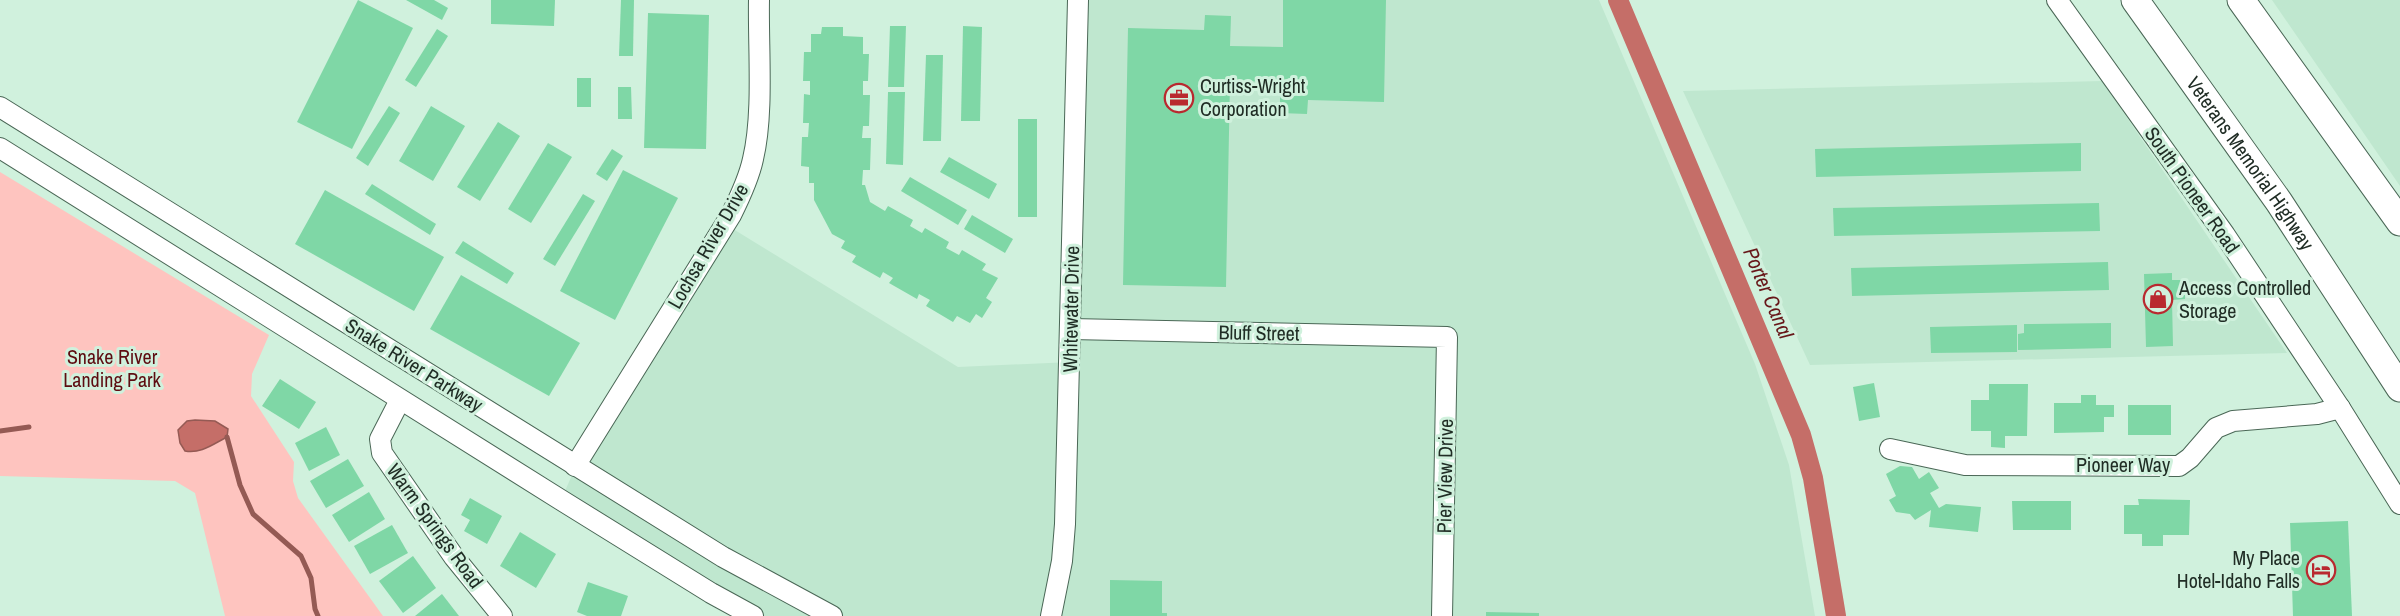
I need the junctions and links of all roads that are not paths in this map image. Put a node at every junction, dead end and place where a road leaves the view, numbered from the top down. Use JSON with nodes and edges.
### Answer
{"nodes":[{"id":1,"x":759,"y":0,"type":"edge"},
{"id":2,"x":1078,"y":0,"type":"edge"},
{"id":3,"x":2056,"y":0,"type":"edge"},
{"id":4,"x":2135,"y":0,"type":"edge"},
{"id":5,"x":2241,"y":0,"type":"edge"},
{"id":6,"x":0,"y":107,"type":"edge"},
{"id":7,"x":0,"y":148,"type":"edge"},
{"id":8,"x":2400,"y":222,"type":"edge"},
{"id":9,"x":1071,"y":329,"type":"junction"},
{"id":10,"x":1448,"y":337,"type":"joint"},
{"id":11,"x":2400,"y":388,"type":"edge"},
{"id":12,"x":400,"y":400,"type":"junction"},
{"id":13,"x":2340,"y":408,"type":"junction"},
{"id":14,"x":1890,"y":449,"type":"dead end"},
{"id":15,"x":576,"y":466,"type":"junction"},
{"id":16,"x":2400,"y":504,"type":"edge"},
{"id":17,"x":502,"y":616,"type":"edge"},
{"id":18,"x":753,"y":616,"type":"edge"},
{"id":19,"x":832,"y":616,"type":"edge"},
{"id":20,"x":1051,"y":616,"type":"edge"},
{"id":21,"x":1442,"y":616,"type":"edge"}],
"edges":[{"from":1,"to":15,"type":"street","name":"Lochsa River Drive"},
{"from":2,"to":9,"type":"street","name":"Whitewater Drive"},
{"from":3,"to":13,"type":"street","name":"South Pioneer Road"},
{"from":4,"to":11,"type":"highway","name":"Veterans Memorial Highway"},
{"from":5,"to":8,"type":"highway"},
{"from":6,"to":15,"type":"street","name":"Snake River Parkway"},
{"from":7,"to":12,"type":"street","name":"Snake River Parkway"},
{"from":9,"to":10,"type":"street","name":"Bluff Street"},
{"from":9,"to":20,"type":"street","name":"Whitewater Drive"},
{"from":10,"to":21,"type":"street","name":"Pier View Drive"},
{"from":12,"to":17,"type":"street","name":"Warm Springs Road"},
{"from":12,"to":18,"type":"street","name":"Snake River Parkway"},
{"from":13,"to":14,"type":"street","name":"Pioneer Way"},
{"from":13,"to":16,"type":"street","name":"South Pioneer Road"},
{"from":15,"to":19,"type":"street","name":"Snake River Parkway"}]}
